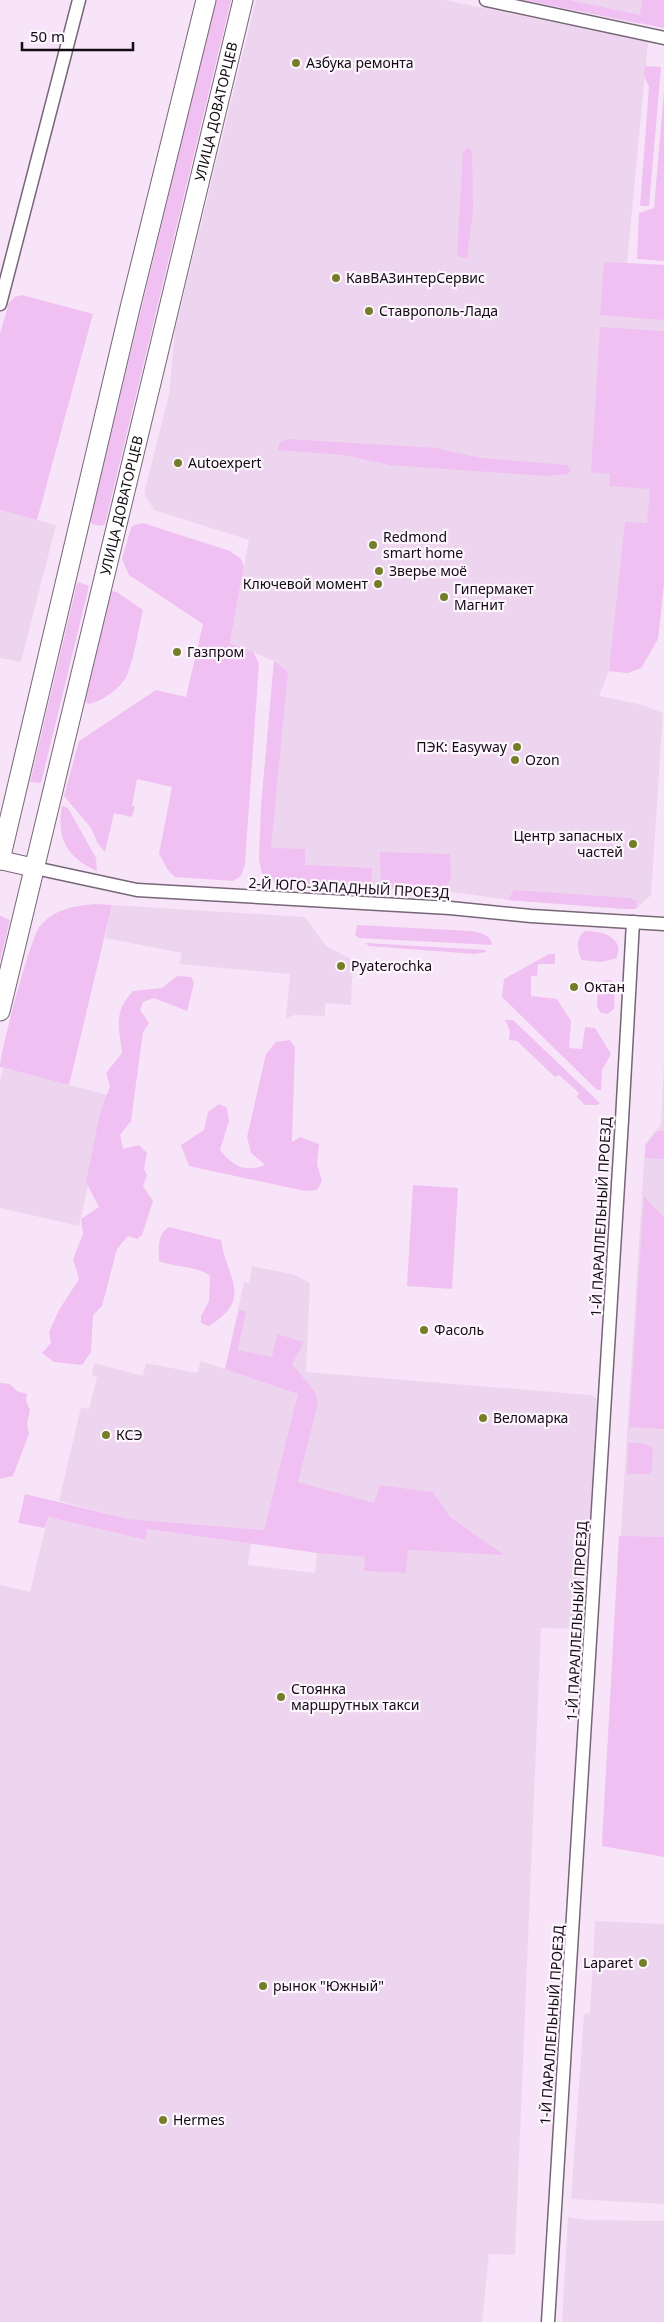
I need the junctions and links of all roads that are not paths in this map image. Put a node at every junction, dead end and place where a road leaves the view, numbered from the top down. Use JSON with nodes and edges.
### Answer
{"nodes":[{"id":1,"x":79,"y":0,"type":"edge"},
{"id":2,"x":206,"y":0,"type":"edge"},
{"id":3,"x":243,"y":0,"type":"edge"},
{"id":4,"x":486,"y":0,"type":"edge"},
{"id":5,"x":664,"y":38,"type":"edge"},
{"id":6,"x":0,"y":304,"type":"edge"},
{"id":7,"x":0,"y":860,"type":"edge"},
{"id":8,"x":35,"y":868,"type":"junction"},
{"id":9,"x":632,"y":922,"type":"junction"},
{"id":10,"x":664,"y":924,"type":"edge"},
{"id":11,"x":0,"y":1011,"type":"edge"},
{"id":12,"x":548,"y":2322,"type":"edge"}],
"edges":[{"from":1,"to":6,"type":"street"},
{"from":2,"to":7,"type":"main road"},
{"from":3,"to":8,"type":"main road","name":"УЛИЦА ДОВАТОРЦЕВ"},
{"from":4,"to":5,"type":"street"},
{"from":7,"to":8,"type":"main road"},
{"from":8,"to":9,"type":"street","name":"2-Й ЮГО-ЗАПАДНЫЙ ПРОЕЗД"},
{"from":8,"to":11,"type":"main road","name":"УЛИЦА ДОВАТОРЦЕВ"},
{"from":9,"to":10,"type":"street","name":"2-Й ЮГО-ЗАПАДНЫЙ ПРОЕЗД"},
{"from":9,"to":12,"type":"street","name":"1-Й ПАРАЛЛЕЛЬНЫЙ ПРОЕЗД"}]}
